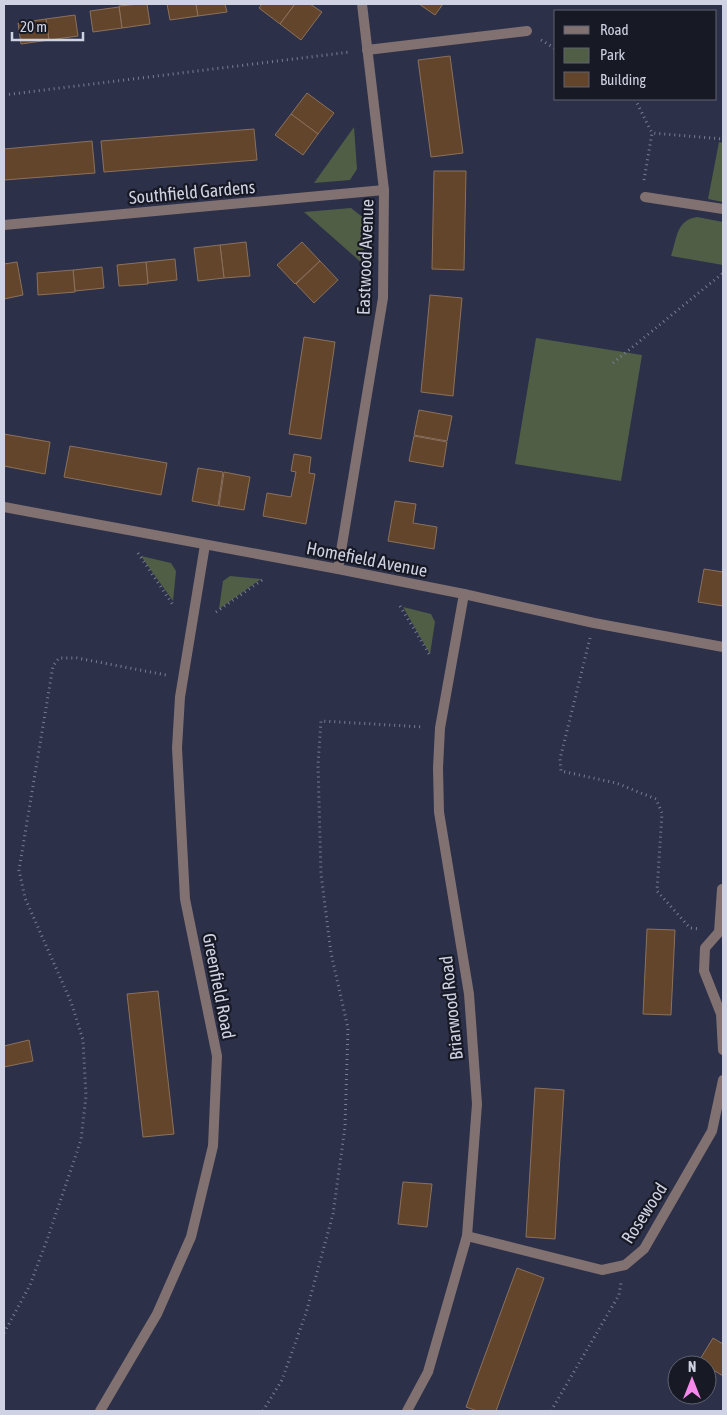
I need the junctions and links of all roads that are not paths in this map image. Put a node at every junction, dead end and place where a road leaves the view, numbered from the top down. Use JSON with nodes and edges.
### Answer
{"nodes":[{"id":1,"x":362,"y":4,"type":"edge"},
{"id":2,"x":527,"y":31,"type":"dead end"},
{"id":3,"x":367,"y":50,"type":"junction"},
{"id":4,"x":384,"y":190,"type":"junction"},
{"id":5,"x":645,"y":197,"type":"road end"},
{"id":6,"x":723,"y":209,"type":"edge"},
{"id":7,"x":4,"y":225,"type":"edge"},
{"id":8,"x":4,"y":507,"type":"edge"},
{"id":9,"x":205,"y":545,"type":"junction"},
{"id":10,"x":338,"y":569,"type":"junction"},
{"id":11,"x":464,"y":594,"type":"junction"},
{"id":12,"x":723,"y":647,"type":"edge"},
{"id":13,"x":722,"y":889,"type":"dead end"},
{"id":14,"x":723,"y":1050,"type":"edge"},
{"id":15,"x":723,"y":1080,"type":"edge"},
{"id":16,"x":467,"y":1236,"type":"junction"},
{"id":17,"x":100,"y":1411,"type":"edge"},
{"id":18,"x":407,"y":1411,"type":"edge"}],
"edges":[{"from":1,"to":3,"type":"street","name":"Eastwood Avenue"},
{"from":2,"to":3,"type":"street"},
{"from":3,"to":4,"type":"street","name":"Eastwood Avenue"},
{"from":4,"to":7,"type":"street","name":"Southfield Gardens"},
{"from":4,"to":10,"type":"street","name":"Eastwood Avenue"},
{"from":5,"to":6,"type":"street"},
{"from":8,"to":9,"type":"street","name":"Homefield Avenue"},
{"from":9,"to":10,"type":"street","name":"Homefield Avenue"},
{"from":9,"to":17,"type":"street","name":"Greenfield Road"},
{"from":10,"to":11,"type":"street","name":"Homefield Avenue"},
{"from":11,"to":12,"type":"street","name":"Homefield Avenue"},
{"from":11,"to":16,"type":"street","name":"Briarwood Road"},
{"from":13,"to":14,"type":"street"},
{"from":15,"to":16,"type":"street","name":"Rosewood"},
{"from":16,"to":18,"type":"street","name":"Briarwood Road"}]}
